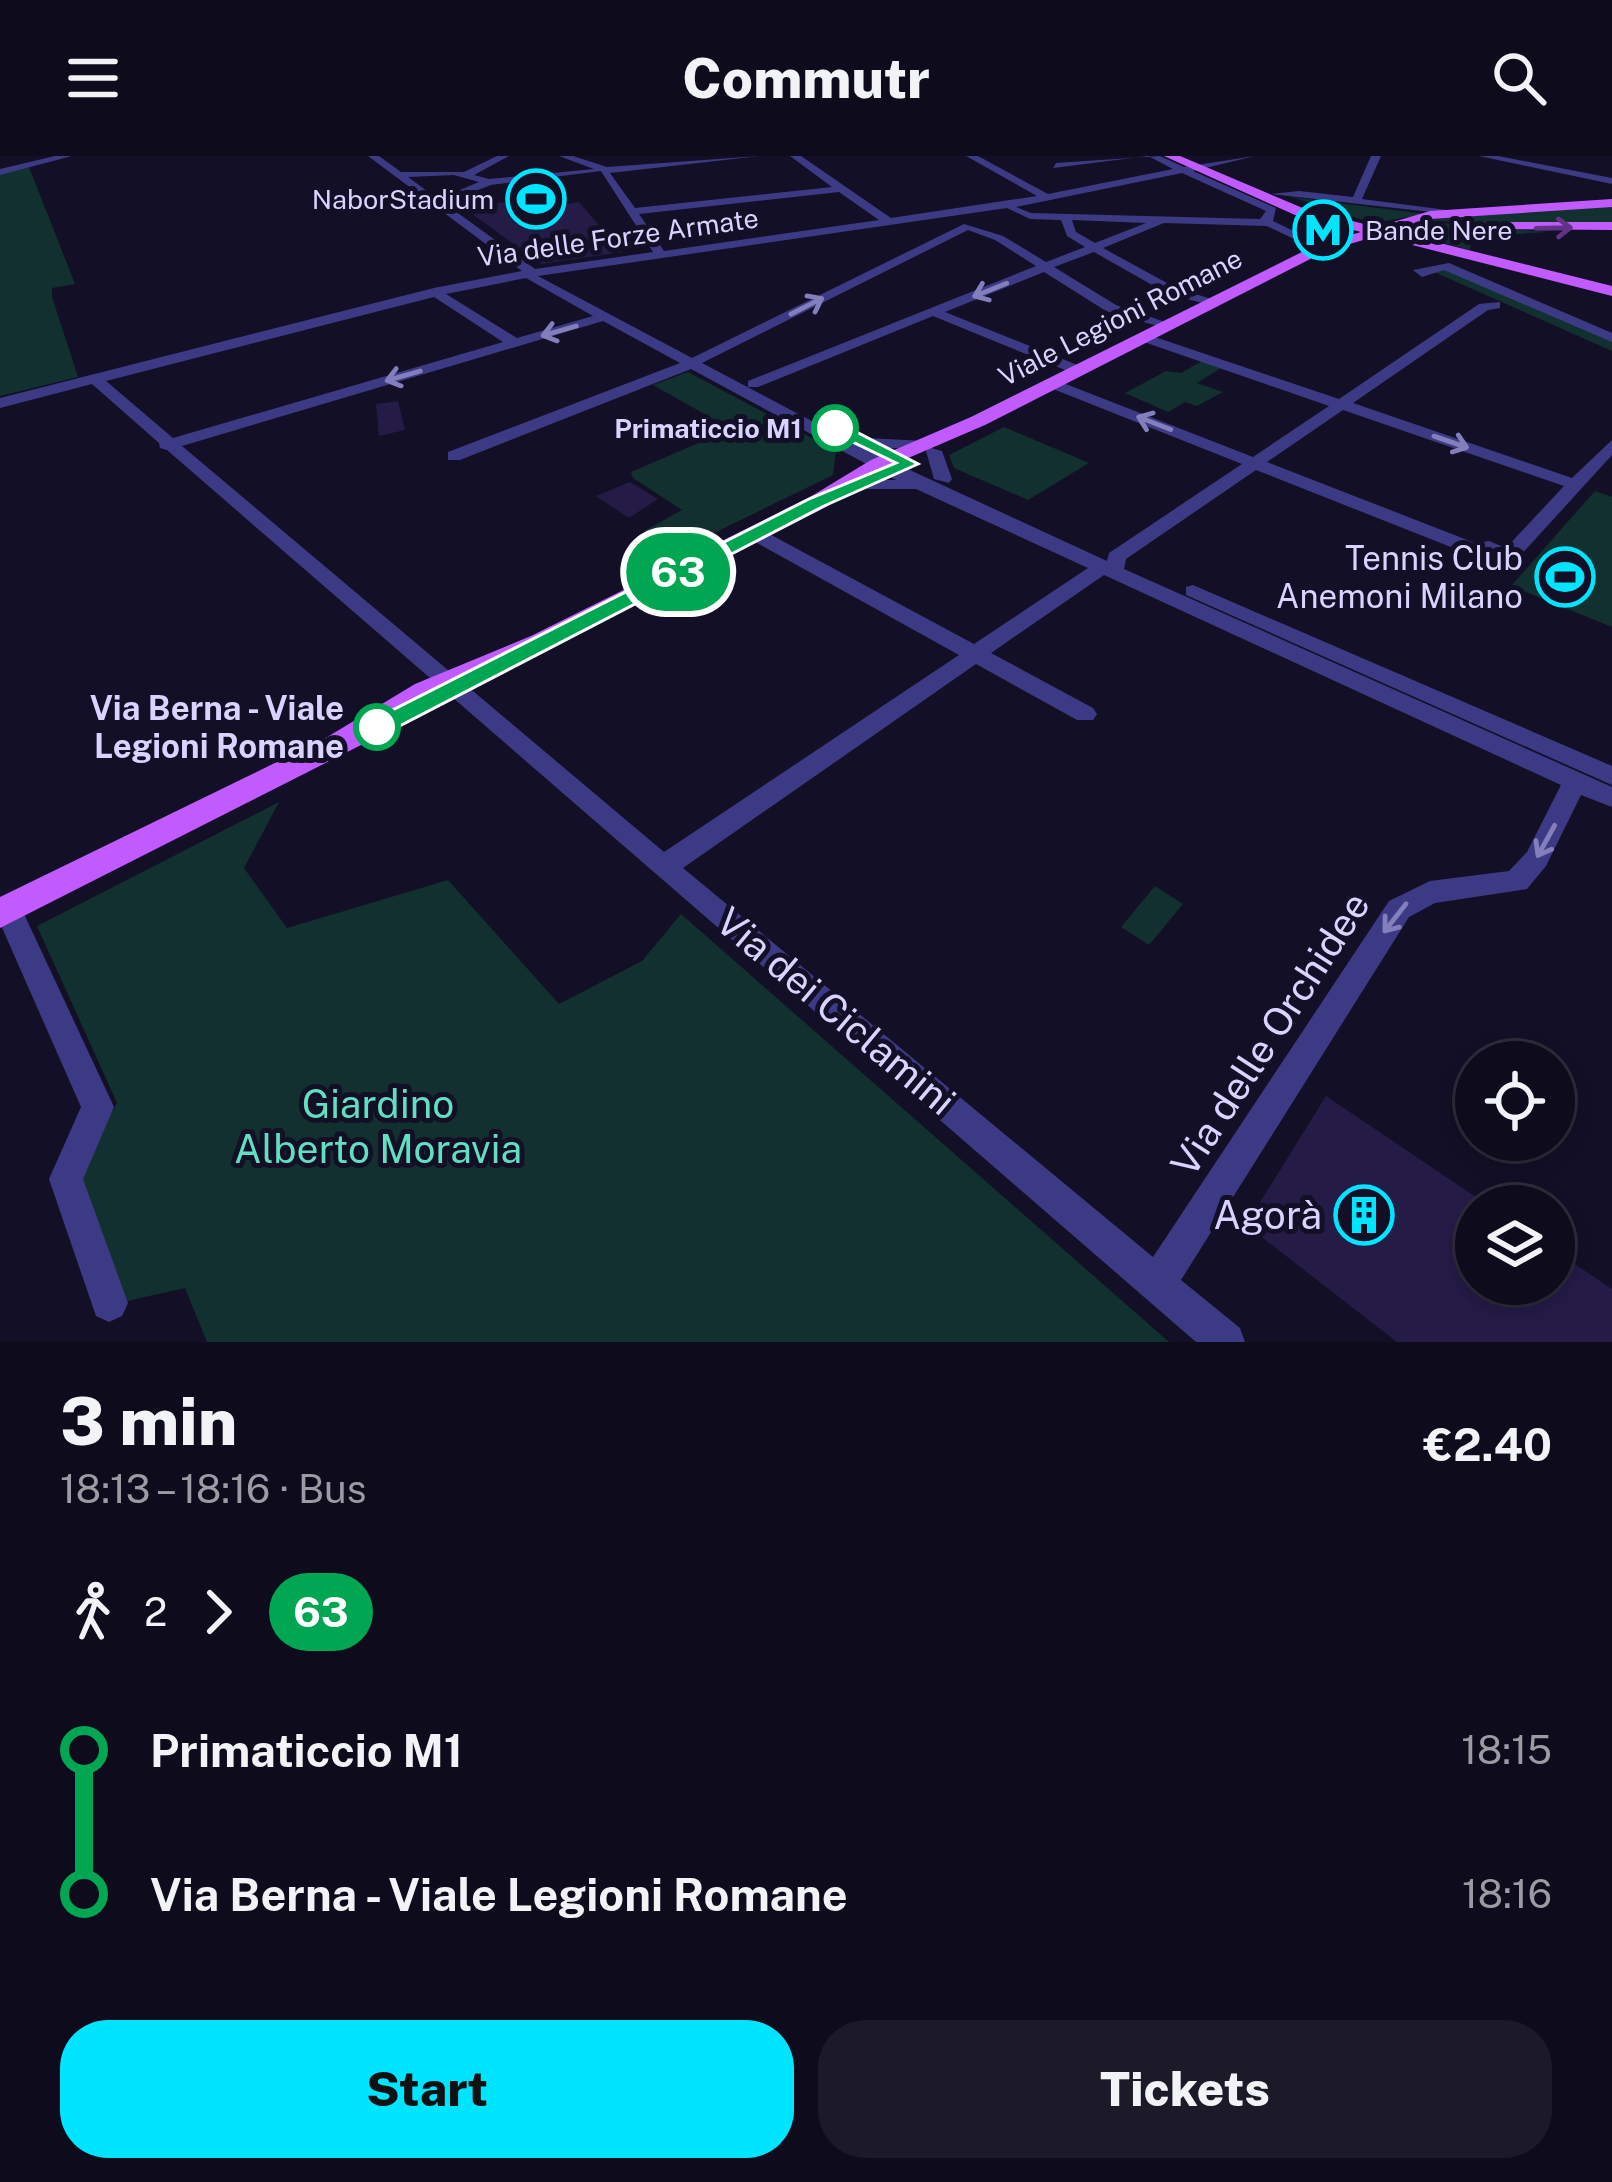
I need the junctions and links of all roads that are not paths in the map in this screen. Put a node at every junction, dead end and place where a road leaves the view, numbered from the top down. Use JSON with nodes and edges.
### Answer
{"nodes":[{"id":1,"x":67,"y":156,"type":"edge"},
{"id":2,"x":373,"y":156,"type":"edge"},
{"id":3,"x":485,"y":156,"type":"edge"},
{"id":4,"x":504,"y":156,"type":"edge"},
{"id":5,"x":564,"y":156,"type":"edge"},
{"id":6,"x":755,"y":156,"type":"edge"},
{"id":7,"x":795,"y":156,"type":"edge"},
{"id":8,"x":971,"y":156,"type":"edge"},
{"id":9,"x":1150,"y":156,"type":"edge"},
{"id":10,"x":1172,"y":156,"type":"edge"},
{"id":11,"x":1250,"y":156,"type":"edge"},
{"id":12,"x":1366,"y":156,"type":"edge"},
{"id":13,"x":1376,"y":156,"type":"edge"},
{"id":14,"x":1484,"y":156,"type":"edge"},
{"id":15,"x":681,"y":159,"type":"edge"},
{"id":16,"x":1193,"y":165,"type":"edge"},
{"id":17,"x":1612,"y":166,"type":"edge"},
{"id":18,"x":601,"y":170,"type":"junction"},
{"id":19,"x":0,"y":172,"type":"edge"},
{"id":20,"x":446,"y":172,"type":"junction"},
{"id":21,"x":398,"y":175,"type":"junction"},
{"id":22,"x":1592,"y":177,"type":"junction"},
{"id":23,"x":476,"y":180,"type":"junction"},
{"id":24,"x":1612,"y":181,"type":"edge"},
{"id":25,"x":1096,"y":188,"type":"junction"},
{"id":26,"x":838,"y":189,"type":"junction"},
{"id":27,"x":1276,"y":194,"type":"junction"},
{"id":28,"x":1249,"y":195,"type":"junction"},
{"id":29,"x":1352,"y":197,"type":"junction"},
{"id":30,"x":1047,"y":198,"type":"junction"},
{"id":31,"x":1069,"y":200,"type":"dead end"},
{"id":32,"x":436,"y":203,"type":"junction"},
{"id":33,"x":1612,"y":203,"type":"edge"},
{"id":34,"x":700,"y":204,"type":"junction"},
{"id":35,"x":1004,"y":205,"type":"junction"},
{"id":36,"x":1299,"y":208,"type":"junction"},
{"id":37,"x":629,"y":212,"type":"junction"},
{"id":38,"x":1459,"y":212,"type":"junction"},
{"id":39,"x":1070,"y":217,"type":"junction"},
{"id":40,"x":1162,"y":220,"type":"junction"},
{"id":41,"x":889,"y":222,"type":"junction"},
{"id":42,"x":1269,"y":223,"type":"junction"},
{"id":43,"x":1612,"y":226,"type":"edge"},
{"id":44,"x":1377,"y":232,"type":"junction"},
{"id":45,"x":736,"y":244,"type":"junction"},
{"id":46,"x":1095,"y":248,"type":"junction"},
{"id":47,"x":1321,"y":248,"type":"junction"},
{"id":48,"x":661,"y":255,"type":"junction"},
{"id":49,"x":519,"y":264,"type":"junction"},
{"id":50,"x":1291,"y":266,"type":"junction"},
{"id":51,"x":1046,"y":267,"type":"junction"},
{"id":52,"x":570,"y":268,"type":"junction"},
{"id":53,"x":532,"y":273,"type":"junction"},
{"id":54,"x":487,"y":280,"type":"junction"},
{"id":55,"x":559,"y":282,"type":"junction"},
{"id":56,"x":1612,"y":288,"type":"edge"},
{"id":57,"x":434,"y":292,"type":"junction"},
{"id":58,"x":586,"y":303,"type":"junction"},
{"id":59,"x":1213,"y":304,"type":"junction"},
{"id":60,"x":1495,"y":304,"type":"junction"},
{"id":61,"x":934,"y":312,"type":"junction"},
{"id":62,"x":603,"y":317,"type":"junction"},
{"id":63,"x":1166,"y":328,"type":"junction"},
{"id":64,"x":648,"y":336,"type":"junction"},
{"id":65,"x":1146,"y":338,"type":"junction"},
{"id":66,"x":1612,"y":338,"type":"edge"},
{"id":67,"x":515,"y":344,"type":"junction"},
{"id":68,"x":1612,"y":356,"type":"edge"},
{"id":69,"x":706,"y":367,"type":"junction"},
{"id":70,"x":1080,"y":370,"type":"junction"},
{"id":71,"x":94,"y":379,"type":"junction"},
{"id":72,"x":753,"y":384,"type":"junction"},
{"id":73,"x":1054,"y":384,"type":"junction"},
{"id":74,"x":0,"y":403,"type":"edge"},
{"id":75,"x":1340,"y":404,"type":"junction"},
{"id":76,"x":830,"y":432,"type":"junction"},
{"id":77,"x":1612,"y":445,"type":"edge"},
{"id":78,"x":166,"y":446,"type":"junction"},
{"id":79,"x":856,"y":446,"type":"junction"},
{"id":80,"x":454,"y":456,"type":"dead end"},
{"id":81,"x":905,"y":458,"type":"junction"},
{"id":82,"x":1254,"y":463,"type":"junction"},
{"id":83,"x":860,"y":481,"type":"junction"},
{"id":84,"x":934,"y":483,"type":"junction"},
{"id":85,"x":1574,"y":484,"type":"junction"},
{"id":86,"x":755,"y":534,"type":"junction"},
{"id":87,"x":1108,"y":562,"type":"junction"},
{"id":88,"x":974,"y":653,"type":"junction"},
{"id":89,"x":449,"y":687,"type":"junction"},
{"id":90,"x":1085,"y":713,"type":"dead end"},
{"id":91,"x":1612,"y":776,"type":"edge"},
{"id":92,"x":1575,"y":782,"type":"junction"},
{"id":93,"x":1612,"y":798,"type":"edge"},
{"id":94,"x":664,"y":866,"type":"junction"},
{"id":95,"x":4,"y":911,"type":"edge"},
{"id":96,"x":1158,"y":1283,"type":"junction"},
{"id":97,"x":109,"y":1304,"type":"dead end"},
{"id":98,"x":1226,"y":1342,"type":"edge"}],
"edges":[{"from":1,"to":19,"type":"street"},
{"from":2,"to":21,"type":"street"},
{"from":3,"to":20,"type":"street"},
{"from":4,"to":23,"type":"street"},
{"from":5,"to":18,"type":"street"},
{"from":6,"to":15,"type":"street"},
{"from":7,"to":26,"type":"street"},
{"from":8,"to":30,"type":"street"},
{"from":9,"to":10,"type":"street"},
{"from":9,"to":16,"type":"street"},
{"from":9,"to":25,"type":"street"},
{"from":10,"to":16,"type":"main road"},
{"from":11,"to":16,"type":"street","name":"Via delle Forze Armate"},
{"from":12,"to":29,"type":"street"},
{"from":13,"to":29,"type":"street"},
{"from":14,"to":22,"type":"street"},
{"from":15,"to":18,"type":"street"},
{"from":16,"to":25,"type":"street","name":"Via delle Forze Armate"},
{"from":16,"to":27,"type":"street"},
{"from":16,"to":28,"type":"main road"},
{"from":17,"to":22,"type":"street"},
{"from":18,"to":23,"type":"street"},
{"from":18,"to":37,"type":"street"},
{"from":20,"to":21,"type":"street"},
{"from":20,"to":23,"type":"street"},
{"from":21,"to":32,"type":"street"},
{"from":22,"to":24,"type":"street"},
{"from":23,"to":32,"type":"street"},
{"from":25,"to":30,"type":"street","name":"Via delle Forze Armate"},
{"from":26,"to":34,"type":"street"},
{"from":26,"to":41,"type":"street"},
{"from":27,"to":29,"type":"street"},
{"from":27,"to":36,"type":"street"},
{"from":28,"to":36,"type":"main road"},
{"from":28,"to":42,"type":"street"},
{"from":29,"to":38,"type":"street"},
{"from":30,"to":35,"type":"street","name":"Via delle Forze Armate"},
{"from":31,"to":39,"type":"street"},
{"from":32,"to":49,"type":"street"},
{"from":33,"to":38,"type":"main road"},
{"from":34,"to":37,"type":"street"},
{"from":34,"to":45,"type":"street"},
{"from":35,"to":39,"type":"street"},
{"from":35,"to":41,"type":"street","name":"Via delle Forze Armate"},
{"from":36,"to":44,"type":"main road"},
{"from":37,"to":48,"type":"street"},
{"from":38,"to":44,"type":"main road"},
{"from":39,"to":40,"type":"street"},
{"from":39,"to":46,"type":"street"},
{"from":40,"to":42,"type":"street"},
{"from":40,"to":46,"type":"street"},
{"from":41,"to":45,"type":"street","name":"Via delle Forze Armate"},
{"from":42,"to":47,"type":"street"},
{"from":44,"to":43,"type":"main road","one_way":true},
{"from":44,"to":47,"type":"main road","name":"Viale Legioni Romane"},
{"from":44,"to":50,"type":"main road","name":"Viale Legioni Romane"},
{"from":44,"to":56,"type":"main road"},
{"from":45,"to":48,"type":"street","name":"Via delle Forze Armate"},
{"from":46,"to":51,"type":"street"},
{"from":46,"to":59,"type":"street"},
{"from":47,"to":50,"type":"main road","name":"Viale Legioni Romane"},
{"from":48,"to":52,"type":"street","name":"Via delle Forze Armate"},
{"from":49,"to":53,"type":"street"},
{"from":49,"to":54,"type":"street"},
{"from":50,"to":59,"type":"main road","name":"Viale Legioni Romane"},
{"from":51,"to":61,"type":"street","one_way":true},
{"from":51,"to":63,"type":"street"},
{"from":69,"to":51,"type":"street","one_way":true},
{"from":52,"to":53,"type":"street","name":"Via delle Forze Armate"},
{"from":52,"to":55,"type":"street"},
{"from":53,"to":54,"type":"street","name":"Via delle Forze Armate"},
{"from":53,"to":55,"type":"street"},
{"from":53,"to":58,"type":"street"},
{"from":54,"to":57,"type":"street","name":"Via delle Forze Armate"},
{"from":55,"to":58,"type":"street"},
{"from":57,"to":67,"type":"street"},
{"from":57,"to":71,"type":"street","name":"Via delle Forze Armate"},
{"from":58,"to":62,"type":"street"},
{"from":58,"to":64,"type":"street"},
{"from":59,"to":63,"type":"main road","name":"Viale Legioni Romane"},
{"from":60,"to":66,"type":"street"},
{"from":60,"to":68,"type":"street"},
{"from":60,"to":75,"type":"street"},
{"from":61,"to":70,"type":"street"},
{"from":61,"to":72,"type":"street"},
{"from":62,"to":64,"type":"street"},
{"from":62,"to":67,"type":"street","one_way":true},
{"from":63,"to":65,"type":"main road","name":"Viale Legioni Romane"},
{"from":64,"to":69,"type":"street"},
{"from":65,"to":70,"type":"main road","name":"Viale Legioni Romane"},
{"from":65,"to":75,"type":"street"},
{"from":67,"to":78,"type":"street","one_way":true},
{"from":69,"to":72,"type":"street"},
{"from":69,"to":76,"type":"street"},
{"from":69,"to":80,"type":"street"},
{"from":70,"to":73,"type":"main road","name":"Viale Legioni Romane"},
{"from":71,"to":74,"type":"street","name":"Via delle Forze Armate"},
{"from":71,"to":78,"type":"street","name":"Via dei Ciclamini"},
{"from":72,"to":76,"type":"street"},
{"from":73,"to":81,"type":"main road","name":"Viale Legioni Romane"},
{"from":82,"to":73,"type":"street","one_way":true},
{"from":75,"to":82,"type":"street"},
{"from":75,"to":85,"type":"street","one_way":true},
{"from":76,"to":79,"type":"street"},
{"from":77,"to":85,"type":"street"},
{"from":78,"to":89,"type":"street","name":"Via dei Ciclamini"},
{"from":79,"to":81,"type":"street"},
{"from":79,"to":81,"type":"street"},
{"from":79,"to":83,"type":"street"},
{"from":81,"to":83,"type":"main road","name":"Viale Legioni Romane"},
{"from":81,"to":84,"type":"street"},
{"from":81,"to":84,"type":"street"},
{"from":82,"to":85,"type":"street"},
{"from":82,"to":87,"type":"street"},
{"from":83,"to":84,"type":"street"},
{"from":83,"to":86,"type":"main road","name":"Viale Legioni Romane"},
{"from":84,"to":87,"type":"street"},
{"from":86,"to":88,"type":"street"},
{"from":86,"to":89,"type":"main road","name":"Viale Legioni Romane"},
{"from":87,"to":88,"type":"street"},
{"from":87,"to":91,"type":"street"},
{"from":87,"to":92,"type":"street"},
{"from":88,"to":90,"type":"street"},
{"from":88,"to":94,"type":"street"},
{"from":89,"to":94,"type":"street","name":"Via dei Ciclamini"},
{"from":89,"to":95,"type":"main road","name":"Viale Legioni Romane"},
{"from":92,"to":93,"type":"street"},
{"from":92,"to":96,"type":"street","name":"Via delle Orchidee","one_way":true},
{"from":94,"to":96,"type":"street","name":"Via dei Ciclamini"},
{"from":95,"to":97,"type":"street"},
{"from":96,"to":98,"type":"street","name":"Via dei Ciclamini"}]}
